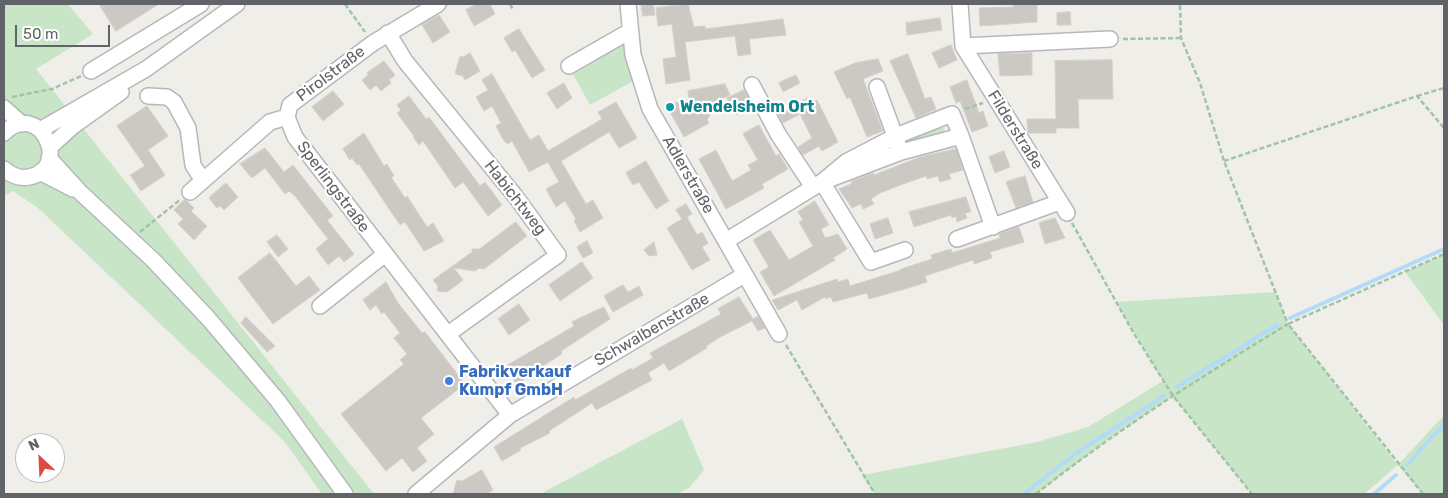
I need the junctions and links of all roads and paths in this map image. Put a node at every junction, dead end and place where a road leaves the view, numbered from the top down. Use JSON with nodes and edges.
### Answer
{"nodes":[{"id":1,"x":201,"y":4,"type":"edge"},
{"id":2,"x":237,"y":4,"type":"edge"},
{"id":3,"x":345,"y":4,"type":"edge"},
{"id":4,"x":438,"y":4,"type":"edge"},
{"id":5,"x":510,"y":4,"type":"edge"},
{"id":6,"x":628,"y":4,"type":"edge"},
{"id":7,"x":960,"y":4,"type":"edge"},
{"id":8,"x":1180,"y":4,"type":"edge"},
{"id":9,"x":513,"y":10,"type":"dead end"},
{"id":10,"x":630,"y":32,"type":"junction"},
{"id":11,"x":388,"y":34,"type":"junction"},
{"id":12,"x":1182,"y":38,"type":"junction"},
{"id":13,"x":1110,"y":39,"type":"joint"},
{"id":14,"x":373,"y":43,"type":"junction"},
{"id":15,"x":963,"y":46,"type":"junction"},
{"id":16,"x":569,"y":66,"type":"dead end"},
{"id":17,"x":146,"y":69,"type":"junction"},
{"id":18,"x":91,"y":71,"type":"joint"},
{"id":19,"x":752,"y":86,"type":"dead end"},
{"id":20,"x":876,"y":87,"type":"dead end"},
{"id":21,"x":1444,"y":88,"type":"edge"},
{"id":22,"x":148,"y":96,"type":"dead end"},
{"id":23,"x":1417,"y":96,"type":"junction"},
{"id":24,"x":995,"y":98,"type":"junction"},
{"id":25,"x":6,"y":103,"type":"edge"},
{"id":26,"x":952,"y":114,"type":"junction"},
{"id":27,"x":287,"y":117,"type":"junction"},
{"id":28,"x":22,"y":124,"type":"junction"},
{"id":29,"x":1444,"y":128,"type":"edge"},
{"id":30,"x":40,"y":130,"type":"junction"},
{"id":31,"x":4,"y":133,"type":"edge"},
{"id":32,"x":896,"y":136,"type":"junction"},
{"id":33,"x":962,"y":136,"type":"junction"},
{"id":34,"x":50,"y":152,"type":"junction"},
{"id":35,"x":901,"y":152,"type":"junction"},
{"id":36,"x":1224,"y":161,"type":"junction"},
{"id":37,"x":5,"y":171,"type":"edge"},
{"id":38,"x":40,"y":172,"type":"junction"},
{"id":39,"x":203,"y":181,"type":"junction"},
{"id":40,"x":818,"y":185,"type":"junction"},
{"id":41,"x":190,"y":192,"type":"joint"},
{"id":42,"x":81,"y":193,"type":"junction"},
{"id":43,"x":1054,"y":204,"type":"dead end"},
{"id":44,"x":1067,"y":213,"type":"joint"},
{"id":45,"x":993,"y":227,"type":"junction"},
{"id":46,"x":131,"y":239,"type":"junction"},
{"id":47,"x":957,"y":239,"type":"dead end"},
{"id":48,"x":726,"y":241,"type":"junction"},
{"id":49,"x":905,"y":250,"type":"dead end"},
{"id":50,"x":1444,"y":254,"type":"edge"},
{"id":51,"x":384,"y":255,"type":"junction"},
{"id":52,"x":744,"y":275,"type":"junction"},
{"id":53,"x":320,"y":306,"type":"dead end"},
{"id":54,"x":1288,"y":324,"type":"junction"},
{"id":55,"x":448,"y":334,"type":"junction"},
{"id":56,"x":779,"y":334,"type":"joint"},
{"id":57,"x":1173,"y":396,"type":"junction"},
{"id":58,"x":510,"y":415,"type":"junction"},
{"id":59,"x":345,"y":494,"type":"edge"},
{"id":60,"x":416,"y":494,"type":"edge"},
{"id":61,"x":875,"y":494,"type":"edge"},
{"id":62,"x":1036,"y":494,"type":"edge"},
{"id":63,"x":1252,"y":494,"type":"edge"},
{"id":64,"x":1423,"y":494,"type":"edge"}],
"edges":[{"from":1,"to":18,"type":"street"},
{"from":2,"to":17,"type":"street"},
{"from":3,"to":14,"type":"path"},
{"from":4,"to":11,"type":"street","name":"Pirolstraße"},
{"from":5,"to":9,"type":"path"},
{"from":6,"to":10,"type":"street","name":"Adlerstraße"},
{"from":7,"to":15,"type":"street","name":"Filderstraße"},
{"from":8,"to":12,"type":"path"},
{"from":10,"to":16,"type":"street"},
{"from":10,"to":48,"type":"street","name":"Adlerstraße"},
{"from":11,"to":14,"type":"street","name":"Pirolstraße"},
{"from":11,"to":55,"type":"street","name":"Habichtweg"},
{"from":12,"to":13,"type":"path"},
{"from":12,"to":36,"type":"path"},
{"from":13,"to":15,"type":"street"},
{"from":14,"to":27,"type":"street","name":"Pirolstraße"},
{"from":15,"to":24,"type":"street","name":"Filderstraße"},
{"from":17,"to":30,"type":"street"},
{"from":17,"to":34,"type":"street"},
{"from":18,"to":25,"type":"path"},
{"from":19,"to":40,"type":"street"},
{"from":20,"to":32,"type":"street"},
{"from":21,"to":23,"type":"path"},
{"from":22,"to":39,"type":"street"},
{"from":23,"to":29,"type":"path"},
{"from":23,"to":36,"type":"path"},
{"from":24,"to":26,"type":"path"},
{"from":24,"to":44,"type":"street","name":"Filderstraße"},
{"from":25,"to":28,"type":"street"},
{"from":26,"to":32,"type":"street"},
{"from":26,"to":33,"type":"street"},
{"from":27,"to":39,"type":"street","name":"Pirolstraße"},
{"from":27,"to":51,"type":"street","name":"Sperlingstraße"},
{"from":28,"to":30,"type":"street"},
{"from":28,"to":31,"type":"street"},
{"from":30,"to":34,"type":"street"},
{"from":32,"to":35,"type":"street"},
{"from":32,"to":40,"type":"street"},
{"from":33,"to":35,"type":"street"},
{"from":33,"to":45,"type":"street"},
{"from":34,"to":38,"type":"street"},
{"from":34,"to":42,"type":"street"},
{"from":35,"to":40,"type":"street"},
{"from":36,"to":54,"type":"path"},
{"from":37,"to":38,"type":"street"},
{"from":38,"to":42,"type":"street"},
{"from":39,"to":41,"type":"street","name":"Pirolstraße"},
{"from":40,"to":48,"type":"street"},
{"from":40,"to":49,"type":"street"},
{"from":41,"to":46,"type":"path"},
{"from":42,"to":46,"type":"street"},
{"from":43,"to":45,"type":"street"},
{"from":44,"to":57,"type":"path"},
{"from":45,"to":47,"type":"street"},
{"from":46,"to":59,"type":"street"},
{"from":48,"to":52,"type":"street","name":"Adlerstraße"},
{"from":50,"to":54,"type":"path"},
{"from":51,"to":53,"type":"street"},
{"from":51,"to":55,"type":"street","name":"Sperlingstraße"},
{"from":52,"to":56,"type":"street","name":"Adlerstraße"},
{"from":52,"to":58,"type":"street","name":"Schwalbenstraße"},
{"from":54,"to":57,"type":"path"},
{"from":54,"to":64,"type":"path"},
{"from":55,"to":58,"type":"street","name":"Sperlingstraße"},
{"from":56,"to":61,"type":"path"},
{"from":57,"to":62,"type":"path"},
{"from":57,"to":63,"type":"path"},
{"from":58,"to":60,"type":"street","name":"Schwalbenstraße"}]}
